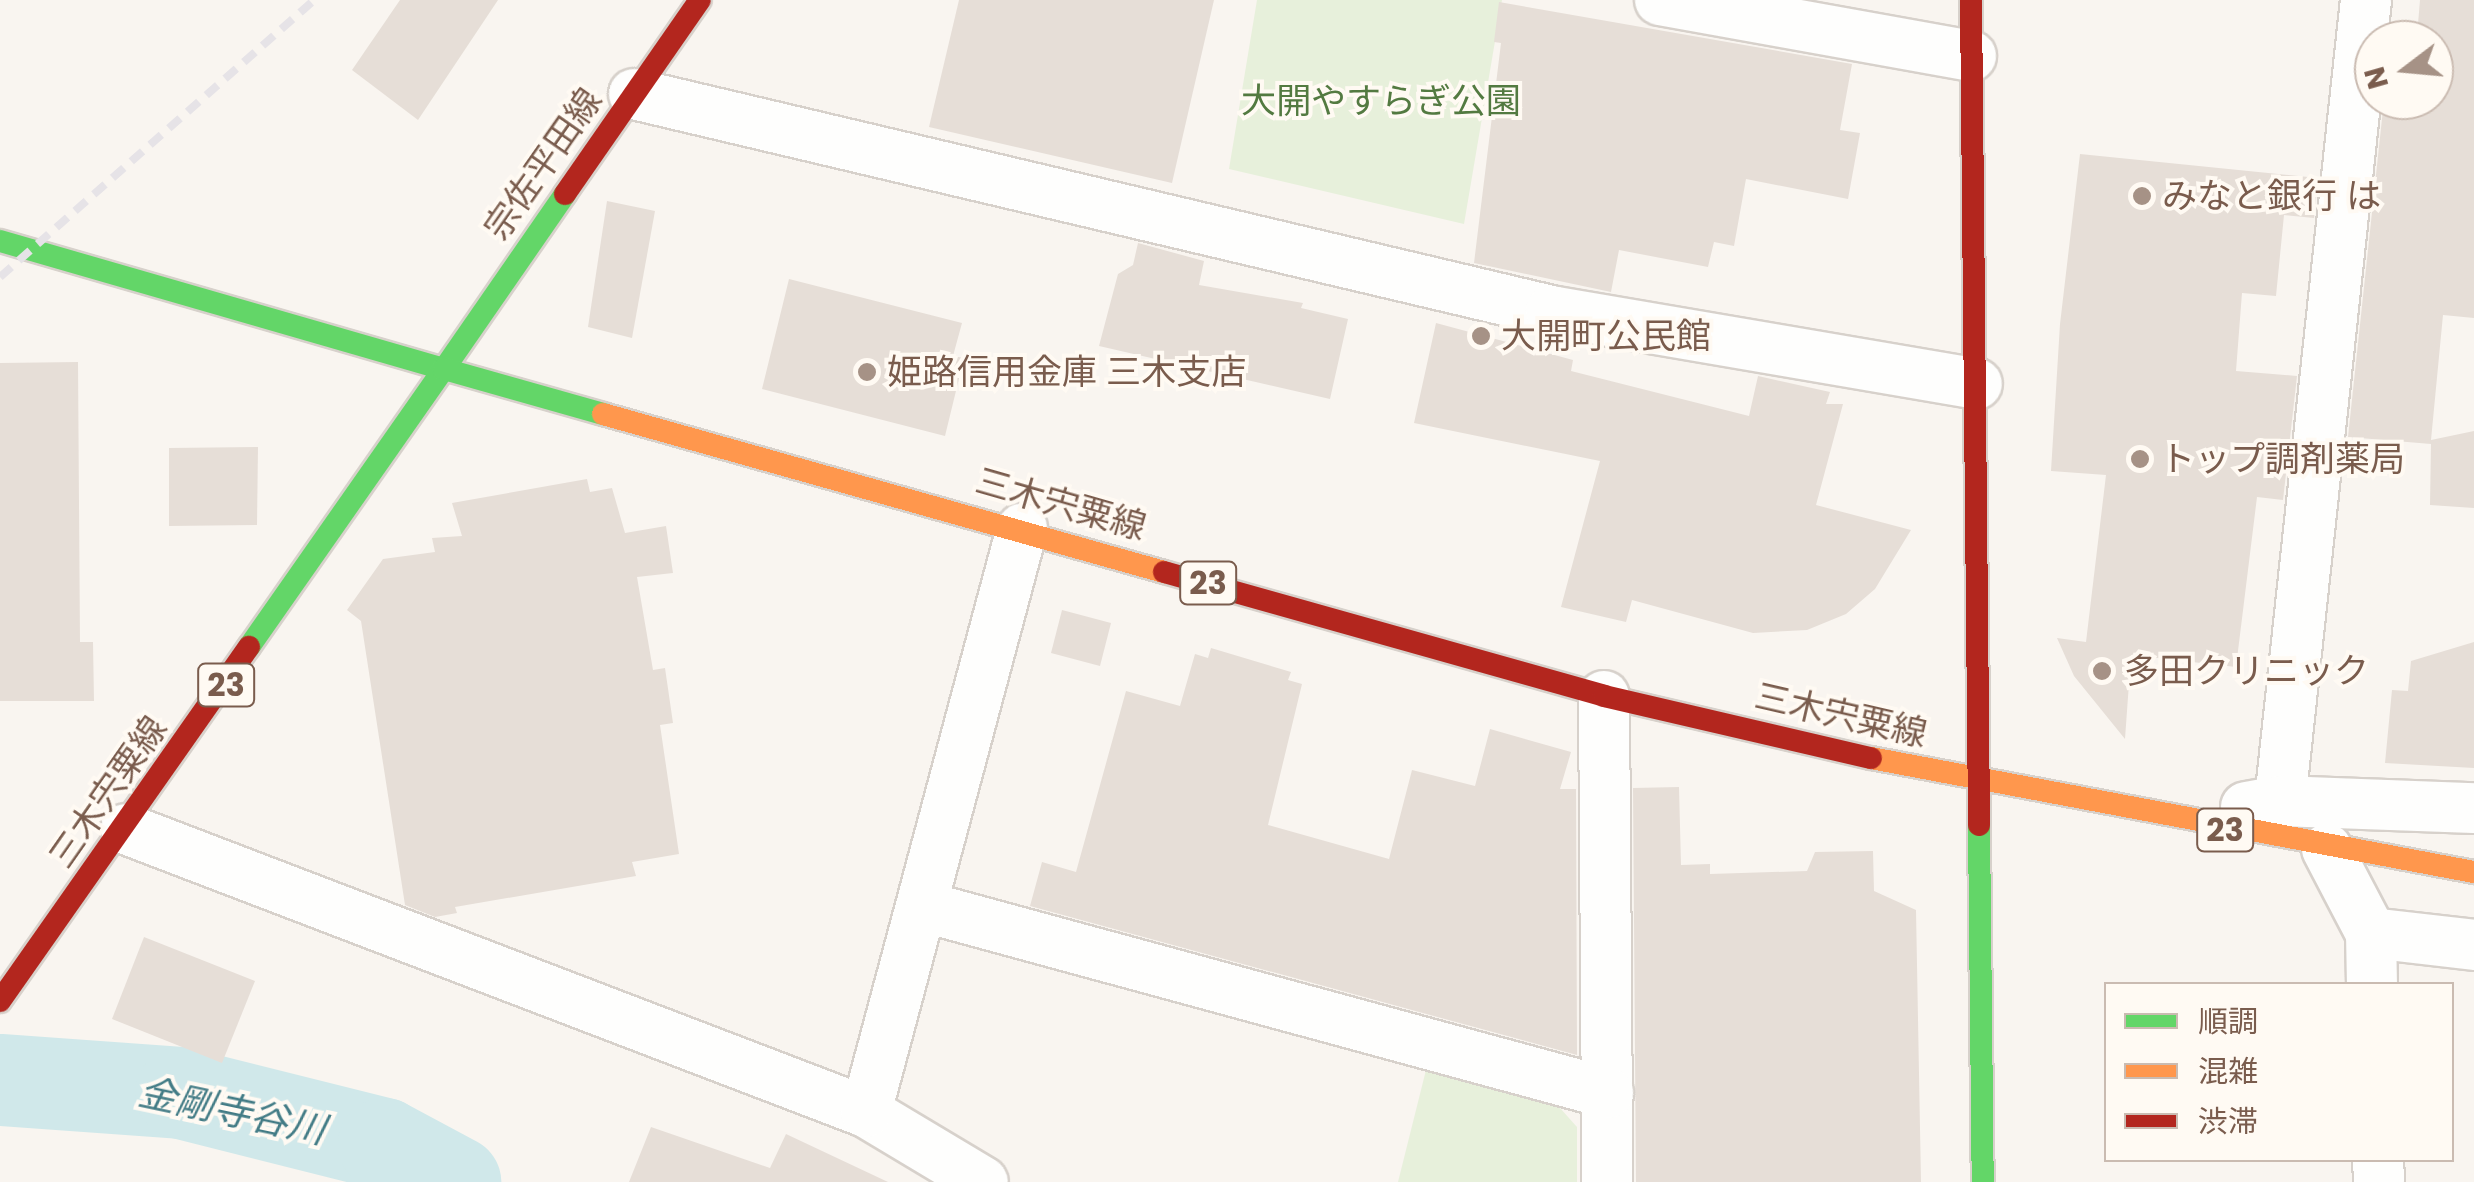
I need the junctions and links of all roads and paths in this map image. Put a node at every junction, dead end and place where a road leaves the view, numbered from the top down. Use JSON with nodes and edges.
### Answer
{"nodes":[{"id":1,"x":700,"y":0,"type":"edge"},
{"id":2,"x":1660,"y":0,"type":"edge"},
{"id":3,"x":1971,"y":0,"type":"edge"},
{"id":4,"x":2366,"y":0,"type":"edge"},
{"id":5,"x":1971,"y":56,"type":"junction"},
{"id":6,"x":634,"y":94,"type":"junction"},
{"id":7,"x":0,"y":240,"type":"edge"},
{"id":8,"x":444,"y":368,"type":"junction"},
{"id":9,"x":1976,"y":384,"type":"junction"},
{"id":10,"x":1022,"y":530,"type":"junction"},
{"id":11,"x":1604,"y":696,"type":"junction"},
{"id":12,"x":1976,"y":782,"type":"junction"},
{"id":13,"x":2280,"y":801,"type":"junction"},
{"id":14,"x":2474,"y":808,"type":"edge"},
{"id":15,"x":2172,"y":820,"type":"junction"},
{"id":16,"x":126,"y":830,"type":"junction"},
{"id":17,"x":2327,"y":850,"type":"junction"},
{"id":18,"x":2474,"y":872,"type":"edge"},
{"id":19,"x":924,"y":908,"type":"junction"},
{"id":20,"x":2371,"y":933,"type":"junction"},
{"id":21,"x":2474,"y":944,"type":"edge"},
{"id":22,"x":2372,"y":982,"type":"edge"},
{"id":23,"x":1,"y":999,"type":"edge"},
{"id":24,"x":1608,"y":1093,"type":"junction"},
{"id":25,"x":866,"y":1112,"type":"junction"},
{"id":26,"x":983,"y":1182,"type":"edge"},
{"id":27,"x":1607,"y":1182,"type":"edge"},
{"id":28,"x":1983,"y":1182,"type":"edge"}],
"edges":[{"from":1,"to":6,"type":"main road","name":"宗佐平田線"},
{"from":2,"to":5,"type":"street"},
{"from":3,"to":5,"type":"main road"},
{"from":4,"to":13,"type":"street"},
{"from":5,"to":9,"type":"main road"},
{"from":6,"to":8,"type":"main road","name":"宗佐平田線"},
{"from":6,"to":9,"type":"street"},
{"from":7,"to":8,"type":"main road"},
{"from":8,"to":10,"type":"main road","name":"三木宍粟線","number":"23"},
{"from":8,"to":16,"type":"main road","name":"三木宍粟線","number":"23"},
{"from":9,"to":12,"type":"main road"},
{"from":10,"to":11,"type":"main road","name":"三木宍粟線","number":"23"},
{"from":10,"to":19,"type":"street"},
{"from":11,"to":12,"type":"main road","name":"三木宍粟線","number":"23"},
{"from":11,"to":24,"type":"street"},
{"from":12,"to":15,"type":"main road","name":"三木宍粟線","number":"23"},
{"from":12,"to":28,"type":"main road"},
{"from":13,"to":14,"type":"street"},
{"from":13,"to":15,"type":"street"},
{"from":15,"to":17,"type":"main road","name":"三木宍粟線","number":"23"},
{"from":16,"to":23,"type":"main road","name":"三木宍粟線","number":"23"},
{"from":16,"to":25,"type":"street"},
{"from":17,"to":18,"type":"main road","name":"三木宍粟線","number":"23"},
{"from":17,"to":20,"type":"street"},
{"from":19,"to":24,"type":"street"},
{"from":19,"to":25,"type":"street"},
{"from":20,"to":21,"type":"street"},
{"from":20,"to":22,"type":"street"},
{"from":24,"to":27,"type":"street"},
{"from":25,"to":26,"type":"street"}]}
